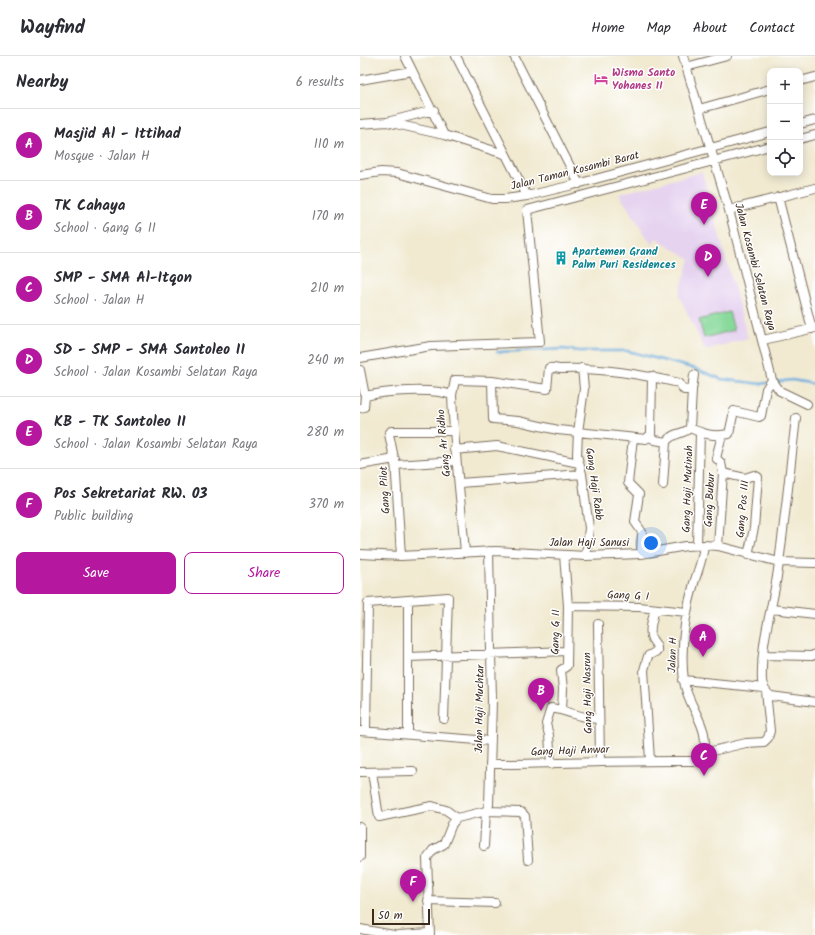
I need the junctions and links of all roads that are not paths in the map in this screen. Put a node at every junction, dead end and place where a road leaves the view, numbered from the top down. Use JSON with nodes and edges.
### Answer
{"nodes":[{"id":1,"x":405,"y":56,"type":"edge"},
{"id":2,"x":456,"y":56,"type":"edge"},
{"id":3,"x":514,"y":56,"type":"edge"},
{"id":4,"x":683,"y":56,"type":"edge"},
{"id":5,"x":727,"y":56,"type":"edge"},
{"id":6,"x":686,"y":67,"type":"junction"},
{"id":7,"x":360,"y":70,"type":"edge"},
{"id":8,"x":412,"y":71,"type":"junction"},
{"id":9,"x":815,"y":78,"type":"edge"},
{"id":10,"x":362,"y":79,"type":"edge"},
{"id":11,"x":803,"y":81,"type":"edge"},
{"id":12,"x":767,"y":90,"type":"edge"},
{"id":13,"x":699,"y":109,"type":"junction"},
{"id":14,"x":434,"y":110,"type":"junction"},
{"id":15,"x":815,"y":120,"type":"edge"},
{"id":16,"x":387,"y":122,"type":"junction"},
{"id":17,"x":803,"y":123,"type":"edge"},
{"id":18,"x":360,"y":124,"type":"edge"},
{"id":19,"x":767,"y":133,"type":"edge"},
{"id":20,"x":444,"y":135,"type":"junction"},
{"id":21,"x":815,"y":135,"type":"edge"},
{"id":22,"x":803,"y":138,"type":"edge"},
{"id":23,"x":767,"y":147,"type":"edge"},
{"id":24,"x":713,"y":148,"type":"junction"},
{"id":25,"x":504,"y":154,"type":"junction"},
{"id":26,"x":715,"y":159,"type":"junction"},
{"id":27,"x":360,"y":175,"type":"edge"},
{"id":28,"x":579,"y":184,"type":"junction"},
{"id":29,"x":815,"y":188,"type":"edge"},
{"id":30,"x":527,"y":196,"type":"junction"},
{"id":31,"x":778,"y":197,"type":"junction"},
{"id":32,"x":729,"y":210,"type":"junction"},
{"id":33,"x":813,"y":329,"type":"edge"},
{"id":34,"x":763,"y":340,"type":"junction"},
{"id":35,"x":360,"y":358,"type":"edge"},
{"id":36,"x":582,"y":368,"type":"junction"},
{"id":37,"x":360,"y":370,"type":"edge"},
{"id":38,"x":694,"y":375,"type":"dead end"},
{"id":39,"x":652,"y":376,"type":"junction"},
{"id":40,"x":772,"y":380,"type":"junction"},
{"id":41,"x":492,"y":381,"type":"junction"},
{"id":42,"x":692,"y":390,"type":"junction"},
{"id":43,"x":452,"y":395,"type":"junction"},
{"id":44,"x":365,"y":396,"type":"junction"},
{"id":45,"x":807,"y":404,"type":"dead end"},
{"id":46,"x":360,"y":408,"type":"edge"},
{"id":47,"x":796,"y":418,"type":"dead end"},
{"id":48,"x":690,"y":428,"type":"junction"},
{"id":49,"x":453,"y":431,"type":"junction"},
{"id":50,"x":578,"y":432,"type":"junction"},
{"id":51,"x":700,"y":432,"type":"junction"},
{"id":52,"x":722,"y":435,"type":"junction"},
{"id":53,"x":650,"y":437,"type":"junction"},
{"id":54,"x":633,"y":438,"type":"junction"},
{"id":55,"x":666,"y":442,"type":"junction"},
{"id":56,"x":454,"y":450,"type":"junction"},
{"id":57,"x":456,"y":461,"type":"junction"},
{"id":58,"x":394,"y":462,"type":"junction"},
{"id":59,"x":579,"y":463,"type":"junction"},
{"id":60,"x":360,"y":465,"type":"edge"},
{"id":61,"x":723,"y":473,"type":"junction"},
{"id":62,"x":582,"y":474,"type":"junction"},
{"id":63,"x":459,"y":483,"type":"junction"},
{"id":64,"x":663,"y":485,"type":"dead end"},
{"id":65,"x":701,"y":545,"type":"junction"},
{"id":66,"x":718,"y":546,"type":"junction"},
{"id":67,"x":489,"y":551,"type":"junction"},
{"id":68,"x":465,"y":552,"type":"junction"},
{"id":69,"x":360,"y":554,"type":"edge"},
{"id":70,"x":641,"y":554,"type":"junction"},
{"id":71,"x":564,"y":555,"type":"junction"},
{"id":72,"x":748,"y":555,"type":"junction"},
{"id":73,"x":401,"y":556,"type":"junction"},
{"id":74,"x":586,"y":556,"type":"junction"},
{"id":75,"x":779,"y":562,"type":"junction"},
{"id":76,"x":815,"y":563,"type":"edge"},
{"id":77,"x":408,"y":600,"type":"junction"},
{"id":78,"x":568,"y":606,"type":"junction"},
{"id":79,"x":655,"y":609,"type":"junction"},
{"id":80,"x":772,"y":609,"type":"junction"},
{"id":81,"x":687,"y":612,"type":"junction"},
{"id":82,"x":815,"y":614,"type":"edge"},
{"id":83,"x":364,"y":622,"type":"edge"},
{"id":84,"x":598,"y":624,"type":"dead end"},
{"id":85,"x":567,"y":650,"type":"junction"},
{"id":86,"x":491,"y":652,"type":"junction"},
{"id":87,"x":815,"y":654,"type":"edge"},
{"id":88,"x":446,"y":655,"type":"junction"},
{"id":89,"x":763,"y":655,"type":"junction"},
{"id":90,"x":408,"y":656,"type":"junction"},
{"id":91,"x":684,"y":680,"type":"junction"},
{"id":92,"x":765,"y":690,"type":"junction"},
{"id":93,"x":363,"y":695,"type":"edge"},
{"id":94,"x":815,"y":702,"type":"edge"},
{"id":95,"x":562,"y":710,"type":"junction"},
{"id":96,"x":444,"y":719,"type":"dead end"},
{"id":97,"x":600,"y":719,"type":"junction"},
{"id":98,"x":363,"y":731,"type":"edge"},
{"id":99,"x":408,"y":734,"type":"junction"},
{"id":100,"x":491,"y":741,"type":"junction"},
{"id":101,"x":704,"y":753,"type":"junction"},
{"id":102,"x":650,"y":760,"type":"junction"},
{"id":103,"x":600,"y":761,"type":"junction"},
{"id":104,"x":490,"y":764,"type":"junction"},
{"id":105,"x":551,"y":764,"type":"junction"},
{"id":106,"x":413,"y":771,"type":"dead end"},
{"id":107,"x":360,"y":772,"type":"edge"},
{"id":108,"x":372,"y":772,"type":"junction"},
{"id":109,"x":486,"y":810,"type":"junction"},
{"id":110,"x":457,"y":818,"type":"junction"},
{"id":111,"x":360,"y":827,"type":"edge"},
{"id":112,"x":484,"y":846,"type":"dead end"},
{"id":113,"x":360,"y":857,"type":"edge"},
{"id":114,"x":528,"y":860,"type":"dead end"},
{"id":115,"x":428,"y":901,"type":"junction"},
{"id":116,"x":496,"y":903,"type":"dead end"},
{"id":117,"x":360,"y":929,"type":"edge"},
{"id":118,"x":430,"y":934,"type":"edge"},
{"id":119,"x":394,"y":935,"type":"edge"},
{"id":120,"x":398,"y":935,"type":"edge"}],
"edges":[{"from":1,"to":8,"type":"street"},
{"from":2,"to":25,"type":"street"},
{"from":3,"to":28,"type":"street"},
{"from":4,"to":6,"type":"street","name":"Jalan Kosambi Selatan Raya"},
{"from":5,"to":6,"type":"street"},
{"from":6,"to":13,"type":"street","name":"Jalan Kosambi Selatan Raya"},
{"from":7,"to":10,"type":"street"},
{"from":8,"to":10,"type":"street"},
{"from":8,"to":14,"type":"street"},
{"from":9,"to":11,"type":"street"},
{"from":12,"to":13,"type":"street"},
{"from":13,"to":24,"type":"street","name":"Jalan Kosambi Selatan Raya"},
{"from":14,"to":16,"type":"street"},
{"from":14,"to":20,"type":"street"},
{"from":15,"to":17,"type":"street"},
{"from":16,"to":18,"type":"street"},
{"from":16,"to":20,"type":"street"},
{"from":19,"to":24,"type":"street","name":"Jalan Taman Kosambi Barat"},
{"from":20,"to":25,"type":"street"},
{"from":21,"to":22,"type":"street"},
{"from":23,"to":26,"type":"street"},
{"from":24,"to":26,"type":"street","name":"Jalan Kosambi Selatan Raya"},
{"from":24,"to":28,"type":"street","name":"Jalan Taman Kosambi Barat"},
{"from":25,"to":30,"type":"street"},
{"from":26,"to":32,"type":"street","name":"Jalan Kosambi Selatan Raya"},
{"from":26,"to":35,"type":"street"},
{"from":27,"to":30,"type":"street","name":"Jalan Taman Kosambi Barat"},
{"from":28,"to":30,"type":"street","name":"Jalan Taman Kosambi Barat"},
{"from":29,"to":31,"type":"street"},
{"from":31,"to":32,"type":"street"},
{"from":31,"to":33,"type":"street"},
{"from":32,"to":34,"type":"street","name":"Jalan Kosambi Selatan Raya"},
{"from":33,"to":34,"type":"street"},
{"from":34,"to":40,"type":"street","name":"Jalan Kosambi Selatan Raya"},
{"from":36,"to":39,"type":"street"},
{"from":36,"to":41,"type":"street"},
{"from":36,"to":50,"type":"street","name":"Gang Haji Rabb"},
{"from":37,"to":44,"type":"street"},
{"from":38,"to":42,"type":"street"},
{"from":39,"to":42,"type":"street"},
{"from":39,"to":53,"type":"street"},
{"from":40,"to":45,"type":"street"},
{"from":40,"to":52,"type":"street"},
{"from":41,"to":43,"type":"street"},
{"from":41,"to":50,"type":"street"},
{"from":42,"to":48,"type":"street"},
{"from":43,"to":44,"type":"street","name":"Gang Ar Ridho"},
{"from":43,"to":49,"type":"street","name":"Gang Ar Ridho"},
{"from":44,"to":46,"type":"street"},
{"from":47,"to":75,"type":"street"},
{"from":48,"to":51,"type":"street"},
{"from":48,"to":55,"type":"street"},
{"from":49,"to":56,"type":"street","name":"Gang Ar Ridho"},
{"from":49,"to":58,"type":"street"},
{"from":50,"to":54,"type":"street"},
{"from":50,"to":59,"type":"street","name":"Gang Haji Rabb"},
{"from":51,"to":52,"type":"street"},
{"from":51,"to":65,"type":"street","name":"Gang Haji Mutinah"},
{"from":52,"to":61,"type":"street","name":"Gang Bubur"},
{"from":53,"to":54,"type":"street"},
{"from":53,"to":55,"type":"street"},
{"from":54,"to":70,"type":"street"},
{"from":55,"to":64,"type":"street"},
{"from":56,"to":57,"type":"street","name":"Gang Ar Ridho"},
{"from":56,"to":59,"type":"street"},
{"from":57,"to":58,"type":"street"},
{"from":57,"to":63,"type":"street","name":"Gang Ar Ridho"},
{"from":58,"to":60,"type":"street","name":"Gang Pilot"},
{"from":58,"to":73,"type":"street","name":"Gang Pilot"},
{"from":59,"to":62,"type":"street","name":"Gang Haji Rabb"},
{"from":61,"to":66,"type":"street","name":"Gang Bubur"},
{"from":61,"to":72,"type":"street","name":"Gang Pos III"},
{"from":62,"to":63,"type":"street"},
{"from":62,"to":74,"type":"street","name":"Gang Haji Rabb"},
{"from":63,"to":68,"type":"street","name":"Gang Ar Ridho"},
{"from":65,"to":66,"type":"street","name":"Jalan Haji Sanusi"},
{"from":65,"to":70,"type":"street","name":"Jalan Haji Sanusi"},
{"from":65,"to":81,"type":"street","name":"Jalan H"},
{"from":66,"to":72,"type":"street","name":"Jalan Haji Sanusi"},
{"from":67,"to":68,"type":"street","name":"Jalan Haji Sanusi"},
{"from":67,"to":71,"type":"street","name":"Jalan Haji Sanusi"},
{"from":67,"to":86,"type":"street"},
{"from":68,"to":73,"type":"street","name":"Jalan Haji Sanusi"},
{"from":69,"to":73,"type":"street","name":"Jalan Haji Sanusi"},
{"from":70,"to":74,"type":"street","name":"Jalan Haji Sanusi"},
{"from":71,"to":74,"type":"street","name":"Jalan Haji Sanusi"},
{"from":71,"to":78,"type":"street","name":"Gang G II"},
{"from":72,"to":75,"type":"street","name":"Jalan Haji Sanusi"},
{"from":75,"to":76,"type":"street","name":"Jalan Haji Sanusi"},
{"from":75,"to":80,"type":"street"},
{"from":77,"to":83,"type":"street"},
{"from":77,"to":88,"type":"street"},
{"from":77,"to":90,"type":"street"},
{"from":78,"to":79,"type":"street","name":"Gang G I"},
{"from":78,"to":85,"type":"street","name":"Gang G II"},
{"from":79,"to":81,"type":"street","name":"Gang G I"},
{"from":79,"to":102,"type":"street"},
{"from":80,"to":82,"type":"street"},
{"from":80,"to":89,"type":"street"},
{"from":81,"to":91,"type":"street","name":"Jalan H"},
{"from":83,"to":93,"type":"street"},
{"from":84,"to":97,"type":"street","name":"Gang Haji Nasrun"},
{"from":85,"to":86,"type":"street"},
{"from":85,"to":95,"type":"street","name":"Gang G II"},
{"from":86,"to":88,"type":"street","name":"Jalan Haji Muchtar"},
{"from":86,"to":100,"type":"street","name":"Jalan Haji Muchtar"},
{"from":87,"to":89,"type":"street"},
{"from":88,"to":90,"type":"street","name":"Jalan Haji Muchtar"},
{"from":88,"to":96,"type":"street"},
{"from":89,"to":92,"type":"street"},
{"from":90,"to":99,"type":"street"},
{"from":91,"to":92,"type":"street"},
{"from":91,"to":101,"type":"street","name":"Jalan H"},
{"from":92,"to":94,"type":"street"},
{"from":92,"to":101,"type":"street"},
{"from":93,"to":98,"type":"street"},
{"from":95,"to":97,"type":"street"},
{"from":95,"to":105,"type":"street"},
{"from":97,"to":103,"type":"street","name":"Gang Haji Nasrun"},
{"from":98,"to":99,"type":"street"},
{"from":99,"to":100,"type":"street"},
{"from":100,"to":104,"type":"street","name":"Jalan Haji Muchtar"},
{"from":101,"to":102,"type":"street","name":"Gang Haji Anwar"},
{"from":102,"to":103,"type":"street","name":"Gang Haji Anwar"},
{"from":103,"to":105,"type":"street","name":"Gang Haji Anwar"},
{"from":104,"to":105,"type":"street","name":"Gang Haji Anwar"},
{"from":104,"to":109,"type":"street","name":"Jalan Haji Muchtar"},
{"from":106,"to":108,"type":"street"},
{"from":107,"to":108,"type":"street"},
{"from":108,"to":110,"type":"street"},
{"from":109,"to":110,"type":"street"},
{"from":109,"to":112,"type":"street","name":"Jalan Haji Muchtar"},
{"from":109,"to":114,"type":"street"},
{"from":110,"to":115,"type":"street"},
{"from":111,"to":113,"type":"street"},
{"from":115,"to":116,"type":"street"},
{"from":115,"to":118,"type":"street"},
{"from":117,"to":119,"type":"street"},
{"from":118,"to":120,"type":"street"}]}
